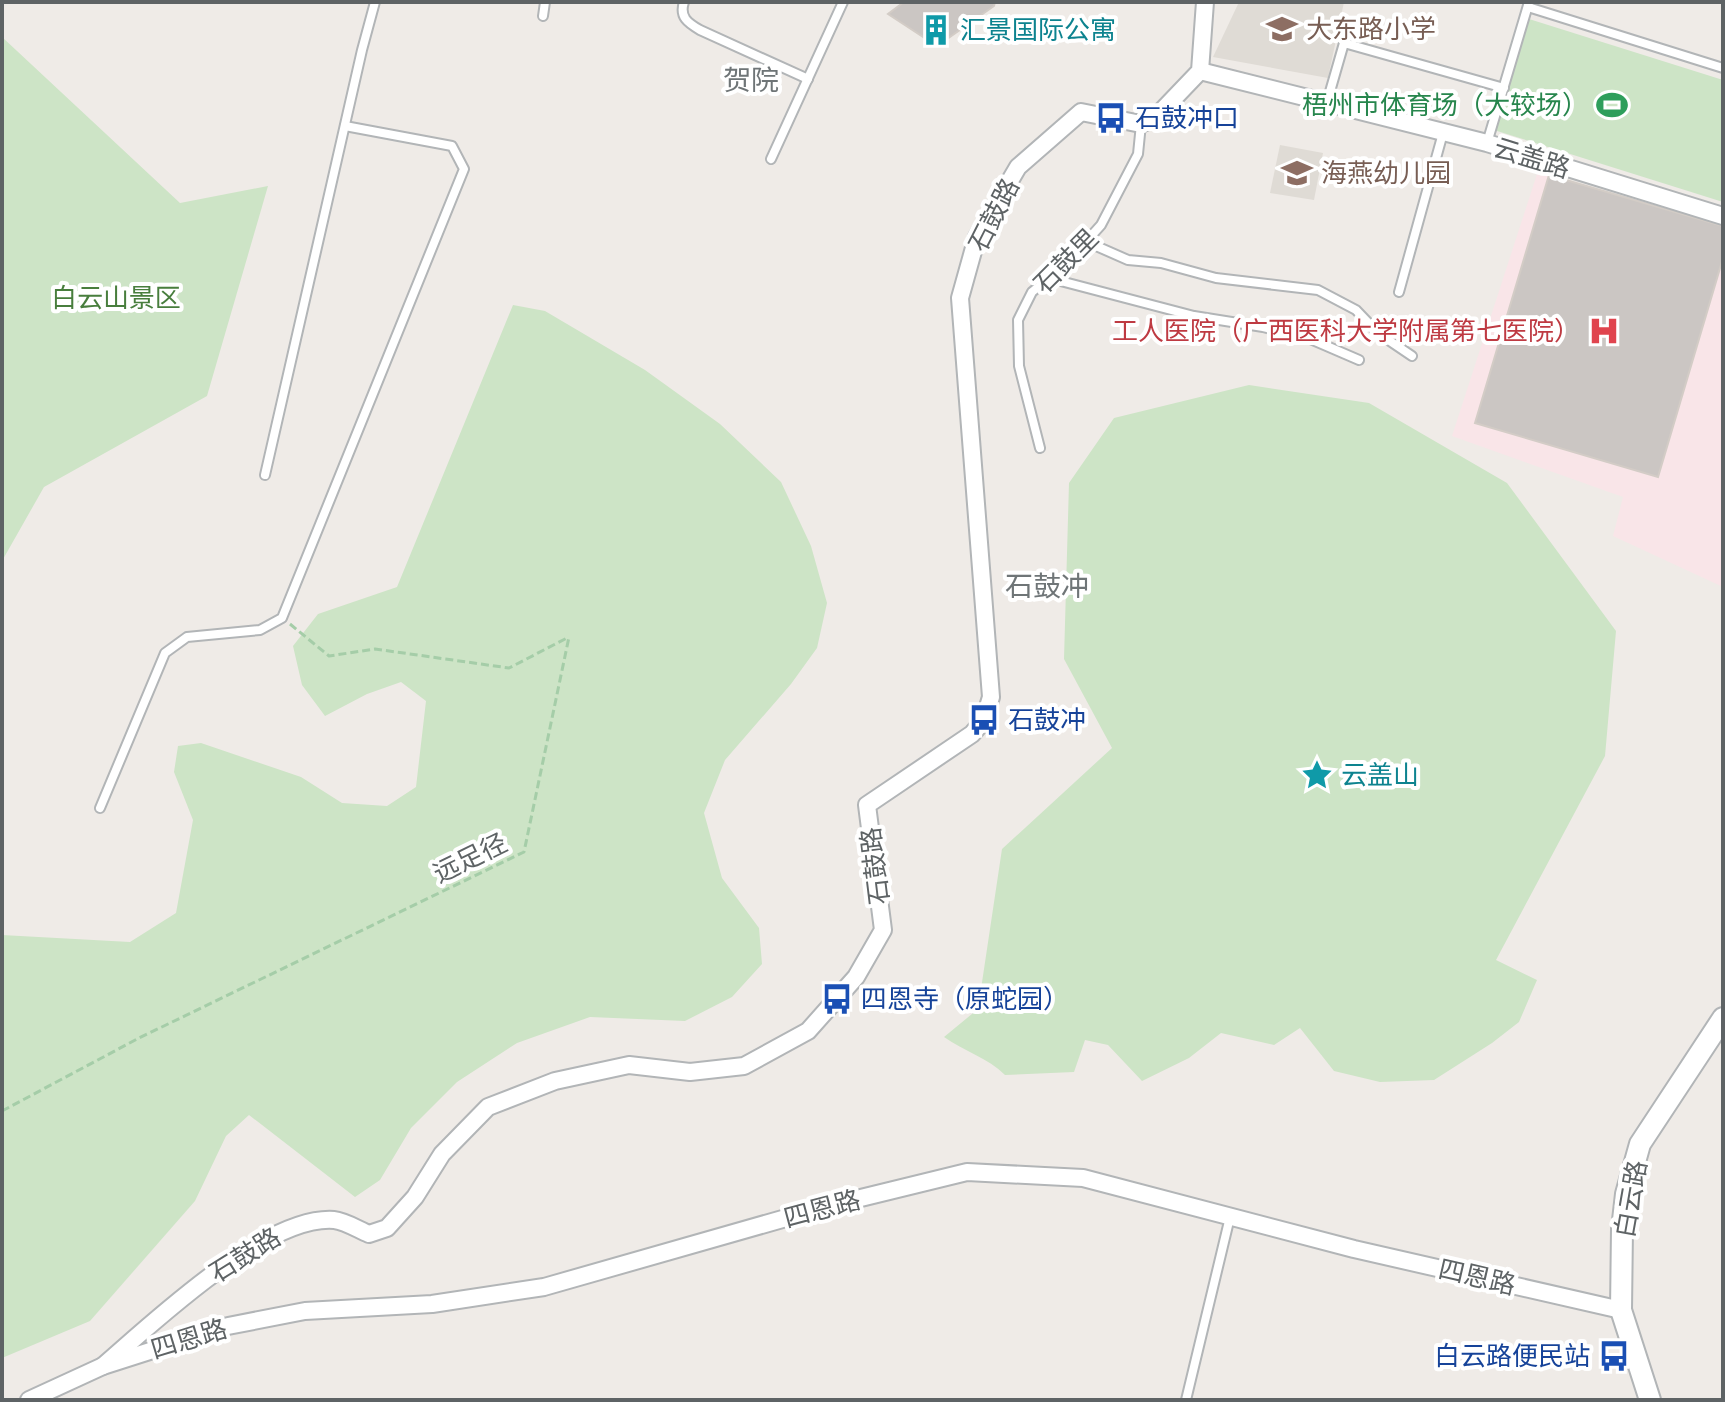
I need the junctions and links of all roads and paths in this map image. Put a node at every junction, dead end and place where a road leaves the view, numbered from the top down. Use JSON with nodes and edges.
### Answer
{"nodes":[{"id":1,"x":375,"y":2,"type":"edge"},
{"id":2,"x":545,"y":2,"type":"edge"},
{"id":3,"x":684,"y":2,"type":"edge"},
{"id":4,"x":843,"y":2,"type":"edge"},
{"id":5,"x":1205,"y":2,"type":"edge"},
{"id":6,"x":1528,"y":5,"type":"edge"},
{"id":7,"x":543,"y":16,"type":"dead end"},
{"id":8,"x":1723,"y":68,"type":"edge"},
{"id":9,"x":1200,"y":71,"type":"junction"},
{"id":10,"x":808,"y":79,"type":"junction"},
{"id":11,"x":1504,"y":88,"type":"junction"},
{"id":12,"x":1327,"y":103,"type":"junction"},
{"id":13,"x":1141,"y":124,"type":"junction"},
{"id":14,"x":345,"y":126,"type":"junction"},
{"id":15,"x":1443,"y":133,"type":"junction"},
{"id":16,"x":1487,"y":143,"type":"junction"},
{"id":17,"x":771,"y":159,"type":"dead end"},
{"id":18,"x":1723,"y":216,"type":"edge"},
{"id":19,"x":1087,"y":242,"type":"junction"},
{"id":20,"x":1049,"y":278,"type":"junction"},
{"id":21,"x":1399,"y":292,"type":"dead end"},
{"id":22,"x":1412,"y":356,"type":"dead end"},
{"id":23,"x":1359,"y":360,"type":"dead end"},
{"id":24,"x":1040,"y":448,"type":"dead end"},
{"id":25,"x":265,"y":475,"type":"dead end"},
{"id":26,"x":282,"y":618,"type":"junction"},
{"id":27,"x":100,"y":808,"type":"dead end"},
{"id":28,"x":1723,"y":1018,"type":"edge"},
{"id":29,"x":2,"y":1111,"type":"edge"},
{"id":30,"x":1230,"y":1216,"type":"junction"},
{"id":31,"x":1621,"y":1310,"type":"junction"},
{"id":32,"x":103,"y":1366,"type":"junction"},
{"id":33,"x":29,"y":1400,"type":"edge"},
{"id":34,"x":1186,"y":1400,"type":"edge"},
{"id":35,"x":1650,"y":1400,"type":"edge"}],
"edges":[{"from":1,"to":14,"type":"lane"},
{"from":2,"to":7,"type":"lane"},
{"from":3,"to":10,"type":"lane"},
{"from":4,"to":10,"type":"lane"},
{"from":5,"to":9,"type":"street"},
{"from":6,"to":8,"type":"lane"},
{"from":6,"to":11,"type":"lane"},
{"from":9,"to":12,"type":"street","name":"云盖路"},
{"from":9,"to":13,"type":"street"},
{"from":10,"to":17,"type":"lane"},
{"from":11,"to":12,"type":"lane"},
{"from":11,"to":16,"type":"lane"},
{"from":12,"to":15,"type":"street","name":"云盖路"},
{"from":13,"to":19,"type":"lane","name":"石鼓里"},
{"from":13,"to":32,"type":"street","name":"石鼓路"},
{"from":14,"to":25,"type":"lane"},
{"from":14,"to":26,"type":"lane"},
{"from":15,"to":16,"type":"street","name":"云盖路"},
{"from":15,"to":21,"type":"lane"},
{"from":16,"to":18,"type":"street","name":"云盖路"},
{"from":19,"to":20,"type":"lane","name":"石鼓里"},
{"from":19,"to":22,"type":"lane"},
{"from":20,"to":23,"type":"lane"},
{"from":20,"to":24,"type":"lane","name":"石鼓里"},
{"from":26,"to":27,"type":"lane"},
{"from":26,"to":29,"type":"path","name":"远足径"},
{"from":28,"to":31,"type":"street","name":"白云路"},
{"from":30,"to":31,"type":"street","name":"四恩路"},
{"from":30,"to":32,"type":"street","name":"四恩路"},
{"from":30,"to":34,"type":"lane"},
{"from":31,"to":35,"type":"street","name":"白云路"},
{"from":32,"to":33,"type":"street","name":"四恩路"}]}
